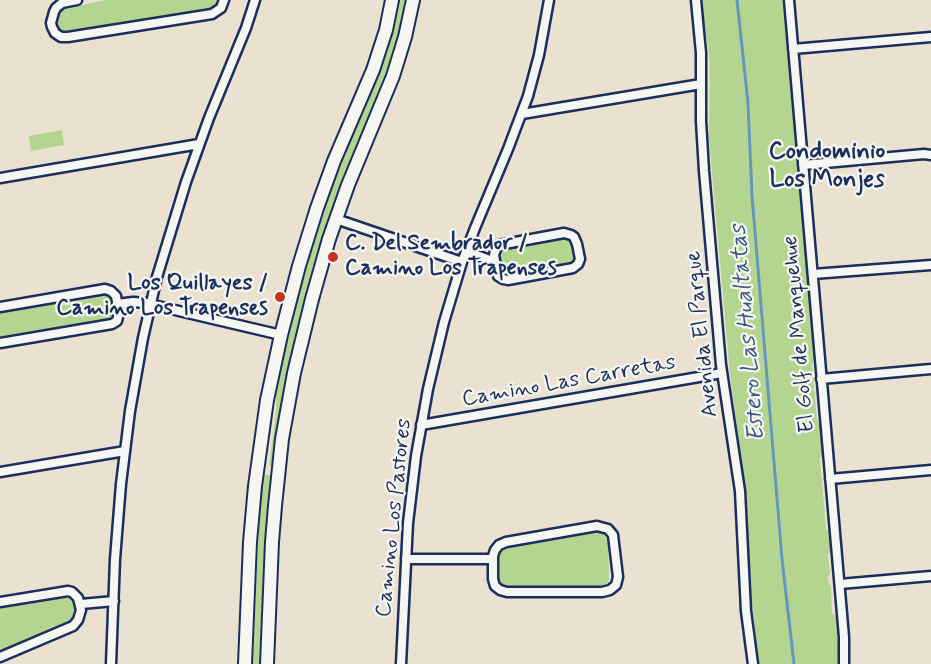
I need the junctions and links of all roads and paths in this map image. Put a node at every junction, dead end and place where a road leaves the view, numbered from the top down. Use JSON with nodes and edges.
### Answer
{"nodes":[{"id":1,"x":77,"y":0,"type":"edge"},
{"id":2,"x":224,"y":0,"type":"edge"},
{"id":3,"x":255,"y":0,"type":"edge"},
{"id":4,"x":392,"y":0,"type":"edge"},
{"id":5,"x":414,"y":0,"type":"edge"},
{"id":6,"x":549,"y":0,"type":"edge"},
{"id":7,"x":696,"y":0,"type":"edge"},
{"id":8,"x":789,"y":0,"type":"edge"},
{"id":9,"x":931,"y":37,"type":"edge"},
{"id":10,"x":793,"y":50,"type":"junction"},
{"id":11,"x":701,"y":84,"type":"junction"},
{"id":12,"x":522,"y":114,"type":"junction"},
{"id":13,"x":199,"y":144,"type":"junction"},
{"id":14,"x":929,"y":153,"type":"edge"},
{"id":15,"x":803,"y":165,"type":"junction"},
{"id":16,"x":0,"y":178,"type":"edge"},
{"id":17,"x":336,"y":219,"type":"junction"},
{"id":18,"x":466,"y":252,"type":"junction"},
{"id":19,"x":462,"y":262,"type":"junction"},
{"id":20,"x":495,"y":262,"type":"junction"},
{"id":21,"x":931,"y":265,"type":"edge"},
{"id":22,"x":813,"y":274,"type":"junction"},
{"id":23,"x":117,"y":304,"type":"junction"},
{"id":24,"x":151,"y":305,"type":"junction"},
{"id":25,"x":0,"y":307,"type":"edge"},
{"id":26,"x":281,"y":335,"type":"junction"},
{"id":27,"x":0,"y":343,"type":"edge"},
{"id":28,"x":931,"y":369,"type":"edge"},
{"id":29,"x":722,"y":373,"type":"junction"},
{"id":30,"x":821,"y":378,"type":"junction"},
{"id":31,"x":421,"y":425,"type":"junction"},
{"id":32,"x":125,"y":451,"type":"junction"},
{"id":33,"x":259,"y":460,"type":"junction"},
{"id":34,"x":279,"y":470,"type":"junction"},
{"id":35,"x":931,"y":470,"type":"edge"},
{"id":36,"x":0,"y":472,"type":"edge"},
{"id":37,"x":830,"y":479,"type":"junction"},
{"id":38,"x":406,"y":559,"type":"junction"},
{"id":39,"x":493,"y":560,"type":"junction"},
{"id":40,"x":931,"y":576,"type":"edge"},
{"id":41,"x":840,"y":584,"type":"junction"},
{"id":42,"x":114,"y":601,"type":"junction"},
{"id":43,"x":0,"y":602,"type":"edge"},
{"id":44,"x":81,"y":604,"type":"junction"},
{"id":45,"x":0,"y":657,"type":"edge"},
{"id":46,"x":111,"y":664,"type":"edge"},
{"id":47,"x":245,"y":664,"type":"edge"},
{"id":48,"x":267,"y":664,"type":"edge"},
{"id":49,"x":401,"y":664,"type":"edge"},
{"id":50,"x":753,"y":664,"type":"edge"},
{"id":51,"x":844,"y":664,"type":"edge"}],
"edges":[{"from":1,"to":2,"type":"street"},
{"from":3,"to":13,"type":"street"},
{"from":4,"to":26,"type":"main road"},
{"from":5,"to":17,"type":"main road"},
{"from":6,"to":12,"type":"street","name":"Camino Los Pastores"},
{"from":7,"to":11,"type":"street","name":"Avenida El Parque"},
{"from":8,"to":10,"type":"street","name":"El Golf de Manquehue"},
{"from":9,"to":10,"type":"street"},
{"from":10,"to":15,"type":"street","name":"El Golf de Manquehue"},
{"from":11,"to":12,"type":"street"},
{"from":11,"to":29,"type":"street","name":"Avenida El Parque"},
{"from":12,"to":18,"type":"street","name":"Camino Los Pastores"},
{"from":13,"to":16,"type":"street"},
{"from":13,"to":24,"type":"street"},
{"from":14,"to":15,"type":"street"},
{"from":15,"to":22,"type":"street","name":"El Golf de Manquehue"},
{"from":17,"to":19,"type":"street"},
{"from":17,"to":34,"type":"main road"},
{"from":18,"to":19,"type":"street","name":"Camino Los Pastores"},
{"from":18,"to":20,"type":"street"},
{"from":19,"to":31,"type":"street","name":"Camino Los Pastores"},
{"from":20,"to":20,"type":"street"},
{"from":21,"to":22,"type":"street"},
{"from":22,"to":30,"type":"street","name":"El Golf de Manquehue"},
{"from":23,"to":24,"type":"street"},
{"from":23,"to":25,"type":"street"},
{"from":23,"to":27,"type":"street"},
{"from":24,"to":26,"type":"street"},
{"from":24,"to":32,"type":"street"},
{"from":26,"to":33,"type":"main road"},
{"from":28,"to":30,"type":"street"},
{"from":29,"to":31,"type":"street","name":"Camino Las Carretas"},
{"from":29,"to":50,"type":"street","name":"Avenida El Parque"},
{"from":30,"to":37,"type":"street","name":"El Golf de Manquehue"},
{"from":31,"to":38,"type":"street","name":"Camino Los Pastores"},
{"from":32,"to":36,"type":"street"},
{"from":32,"to":42,"type":"street"},
{"from":33,"to":34,"type":"main road"},
{"from":33,"to":47,"type":"main road"},
{"from":34,"to":48,"type":"main road"},
{"from":35,"to":37,"type":"street"},
{"from":37,"to":41,"type":"street","name":"El Golf de Manquehue"},
{"from":38,"to":39,"type":"street"},
{"from":38,"to":49,"type":"street","name":"Camino Los Pastores"},
{"from":39,"to":39,"type":"street"},
{"from":40,"to":41,"type":"street"},
{"from":41,"to":51,"type":"street","name":"El Golf de Manquehue"},
{"from":42,"to":44,"type":"street"},
{"from":42,"to":46,"type":"street"},
{"from":43,"to":44,"type":"street"},
{"from":44,"to":45,"type":"street"}]}
